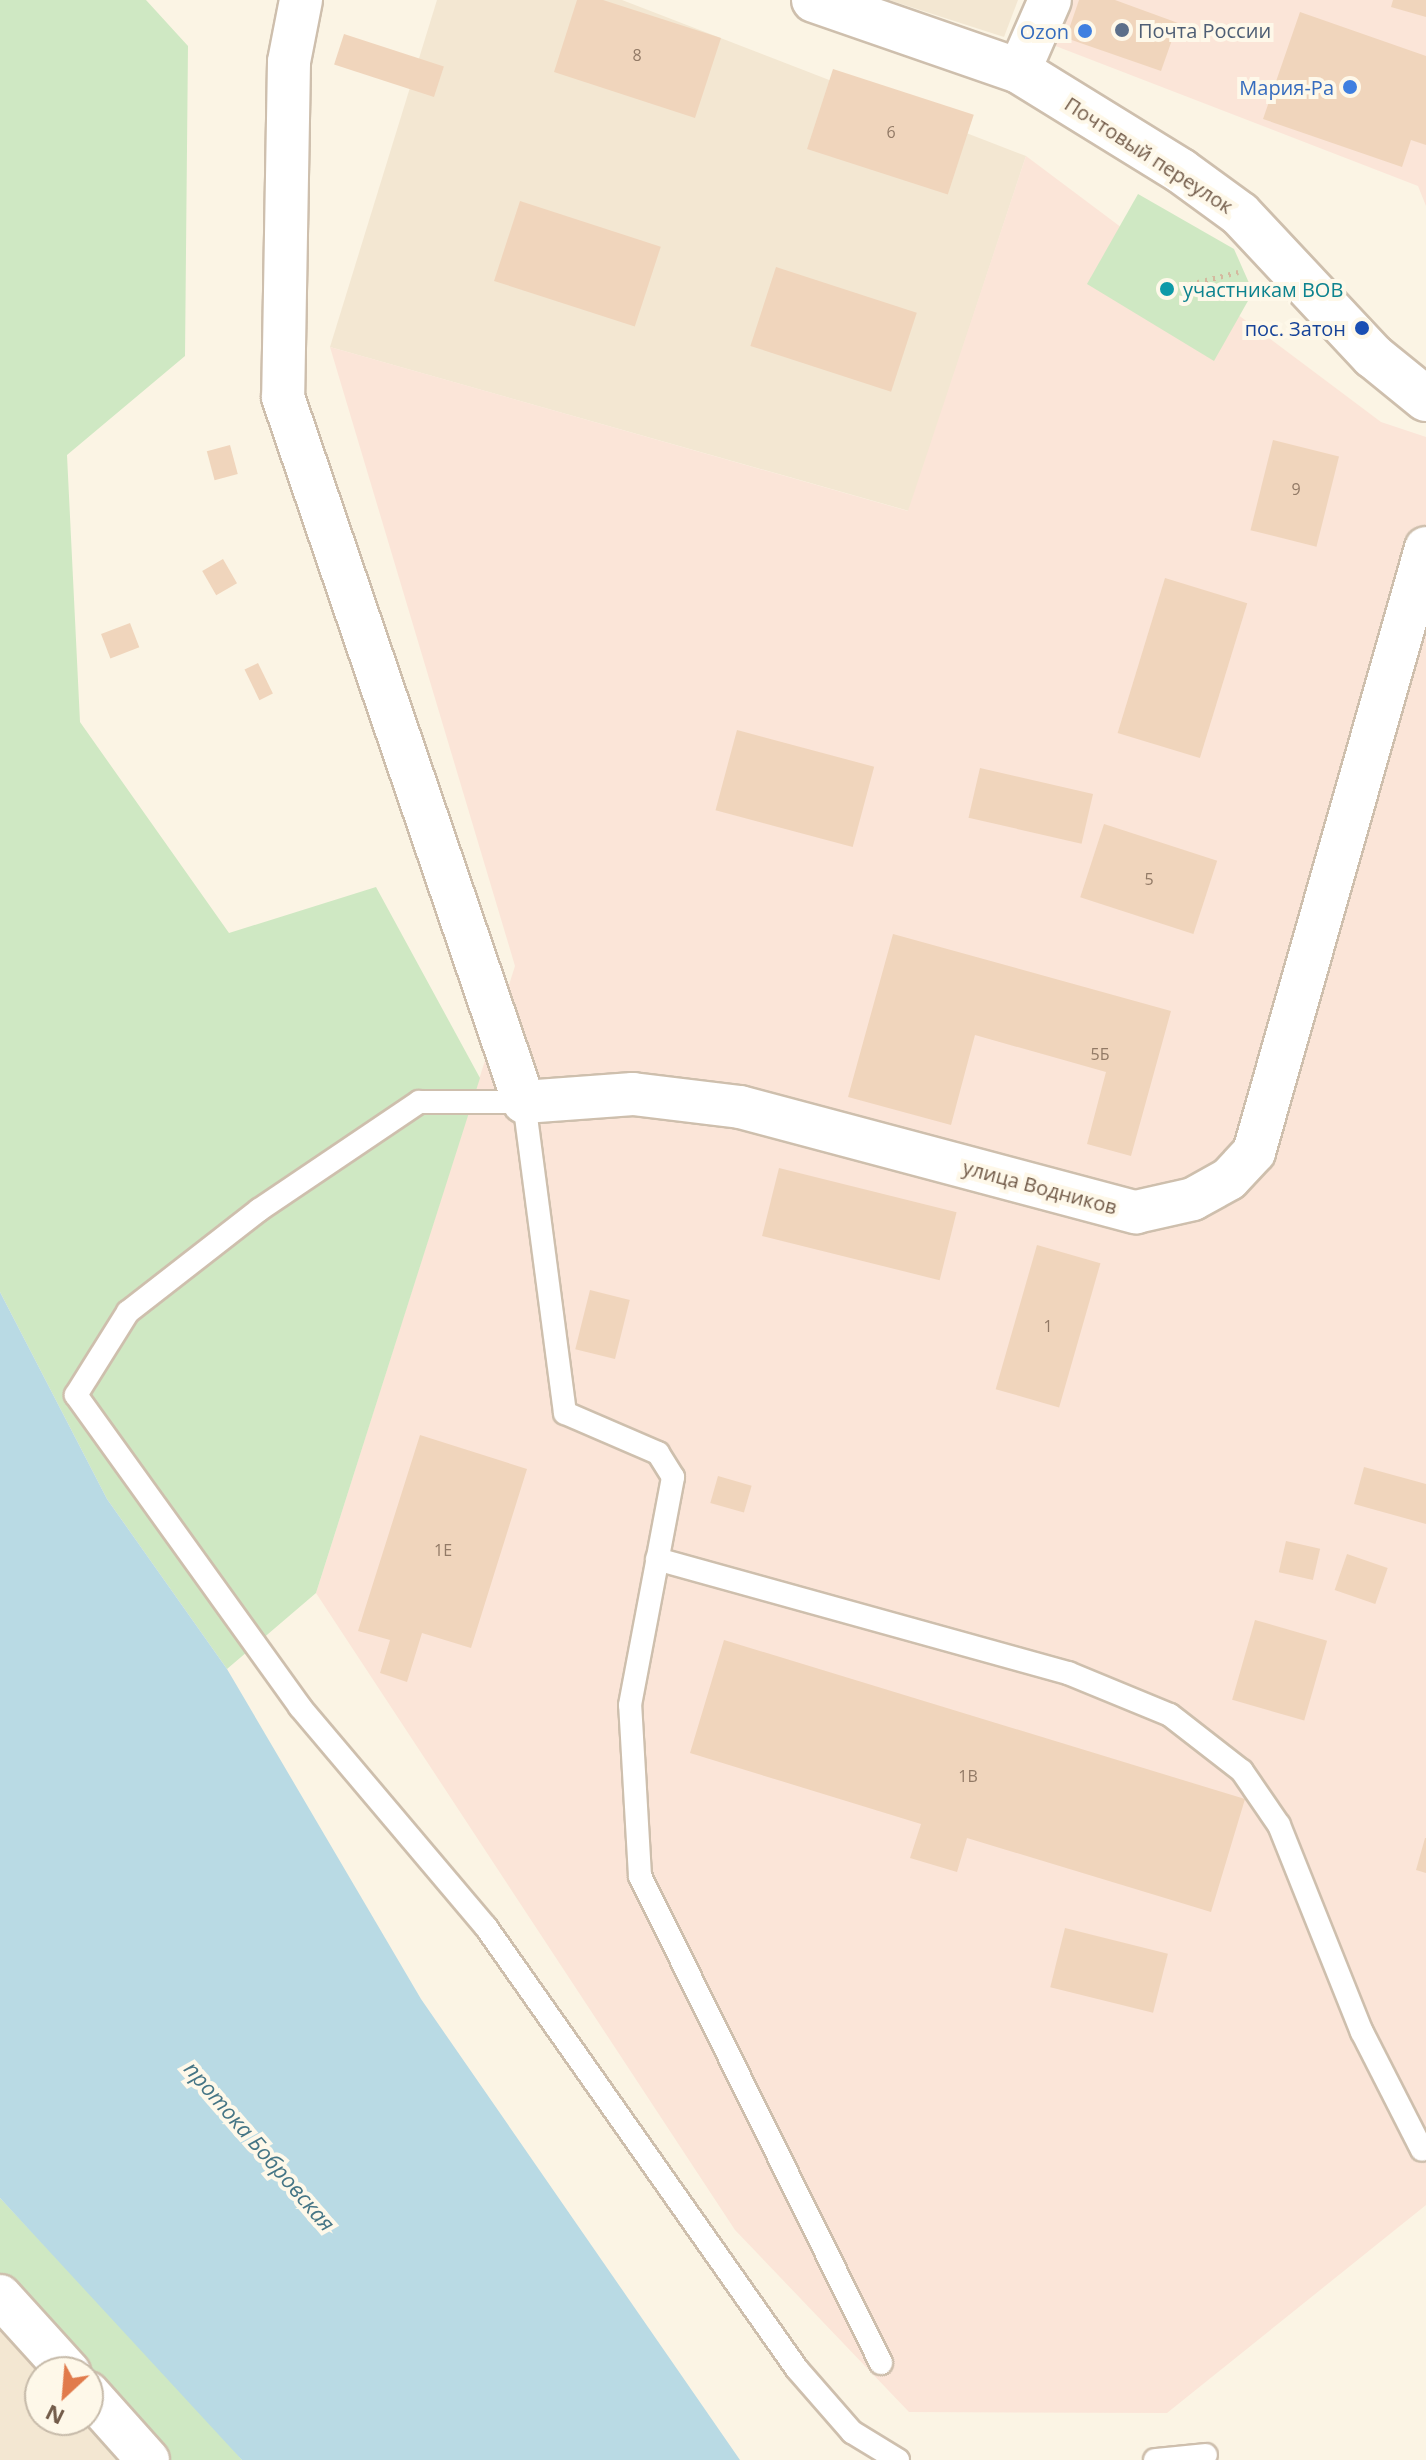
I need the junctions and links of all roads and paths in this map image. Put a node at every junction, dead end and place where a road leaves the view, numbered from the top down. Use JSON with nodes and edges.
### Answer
{"nodes":[{"id":1,"x":301,"y":0,"type":"edge"},
{"id":2,"x":814,"y":0,"type":"edge"},
{"id":3,"x":1050,"y":0,"type":"edge"},
{"id":4,"x":1019,"y":71,"type":"junction"},
{"id":5,"x":1426,"y":399,"type":"edge"},
{"id":6,"x":1426,"y":548,"type":"edge"},
{"id":7,"x":524,"y":1102,"type":"junction"},
{"id":8,"x":657,"y":1559,"type":"junction"},
{"id":9,"x":1422,"y":2150,"type":"dead end"},
{"id":10,"x":0,"y":2296,"type":"edge"},
{"id":11,"x":54,"y":2356,"type":"edge"},
{"id":12,"x":881,"y":2363,"type":"dead end"},
{"id":13,"x":104,"y":2411,"type":"edge"},
{"id":14,"x":1206,"y":2455,"type":"dead end"},
{"id":15,"x":148,"y":2460,"type":"edge"},
{"id":16,"x":898,"y":2460,"type":"edge"},
{"id":17,"x":1155,"y":2460,"type":"edge"}],
"edges":[{"from":1,"to":7,"type":"street"},
{"from":2,"to":4,"type":"street","name":"Почтовый переулок"},
{"from":3,"to":4,"type":"street"},
{"from":4,"to":5,"type":"street","name":"Почтовый переулок"},
{"from":6,"to":7,"type":"street","name":"улица Водников"},
{"from":7,"to":8,"type":"lane"},
{"from":7,"to":16,"type":"lane"},
{"from":8,"to":9,"type":"lane"},
{"from":8,"to":12,"type":"lane"},
{"from":10,"to":11,"type":"street"},
{"from":13,"to":15,"type":"street"},
{"from":14,"to":17,"type":"lane"}]}
